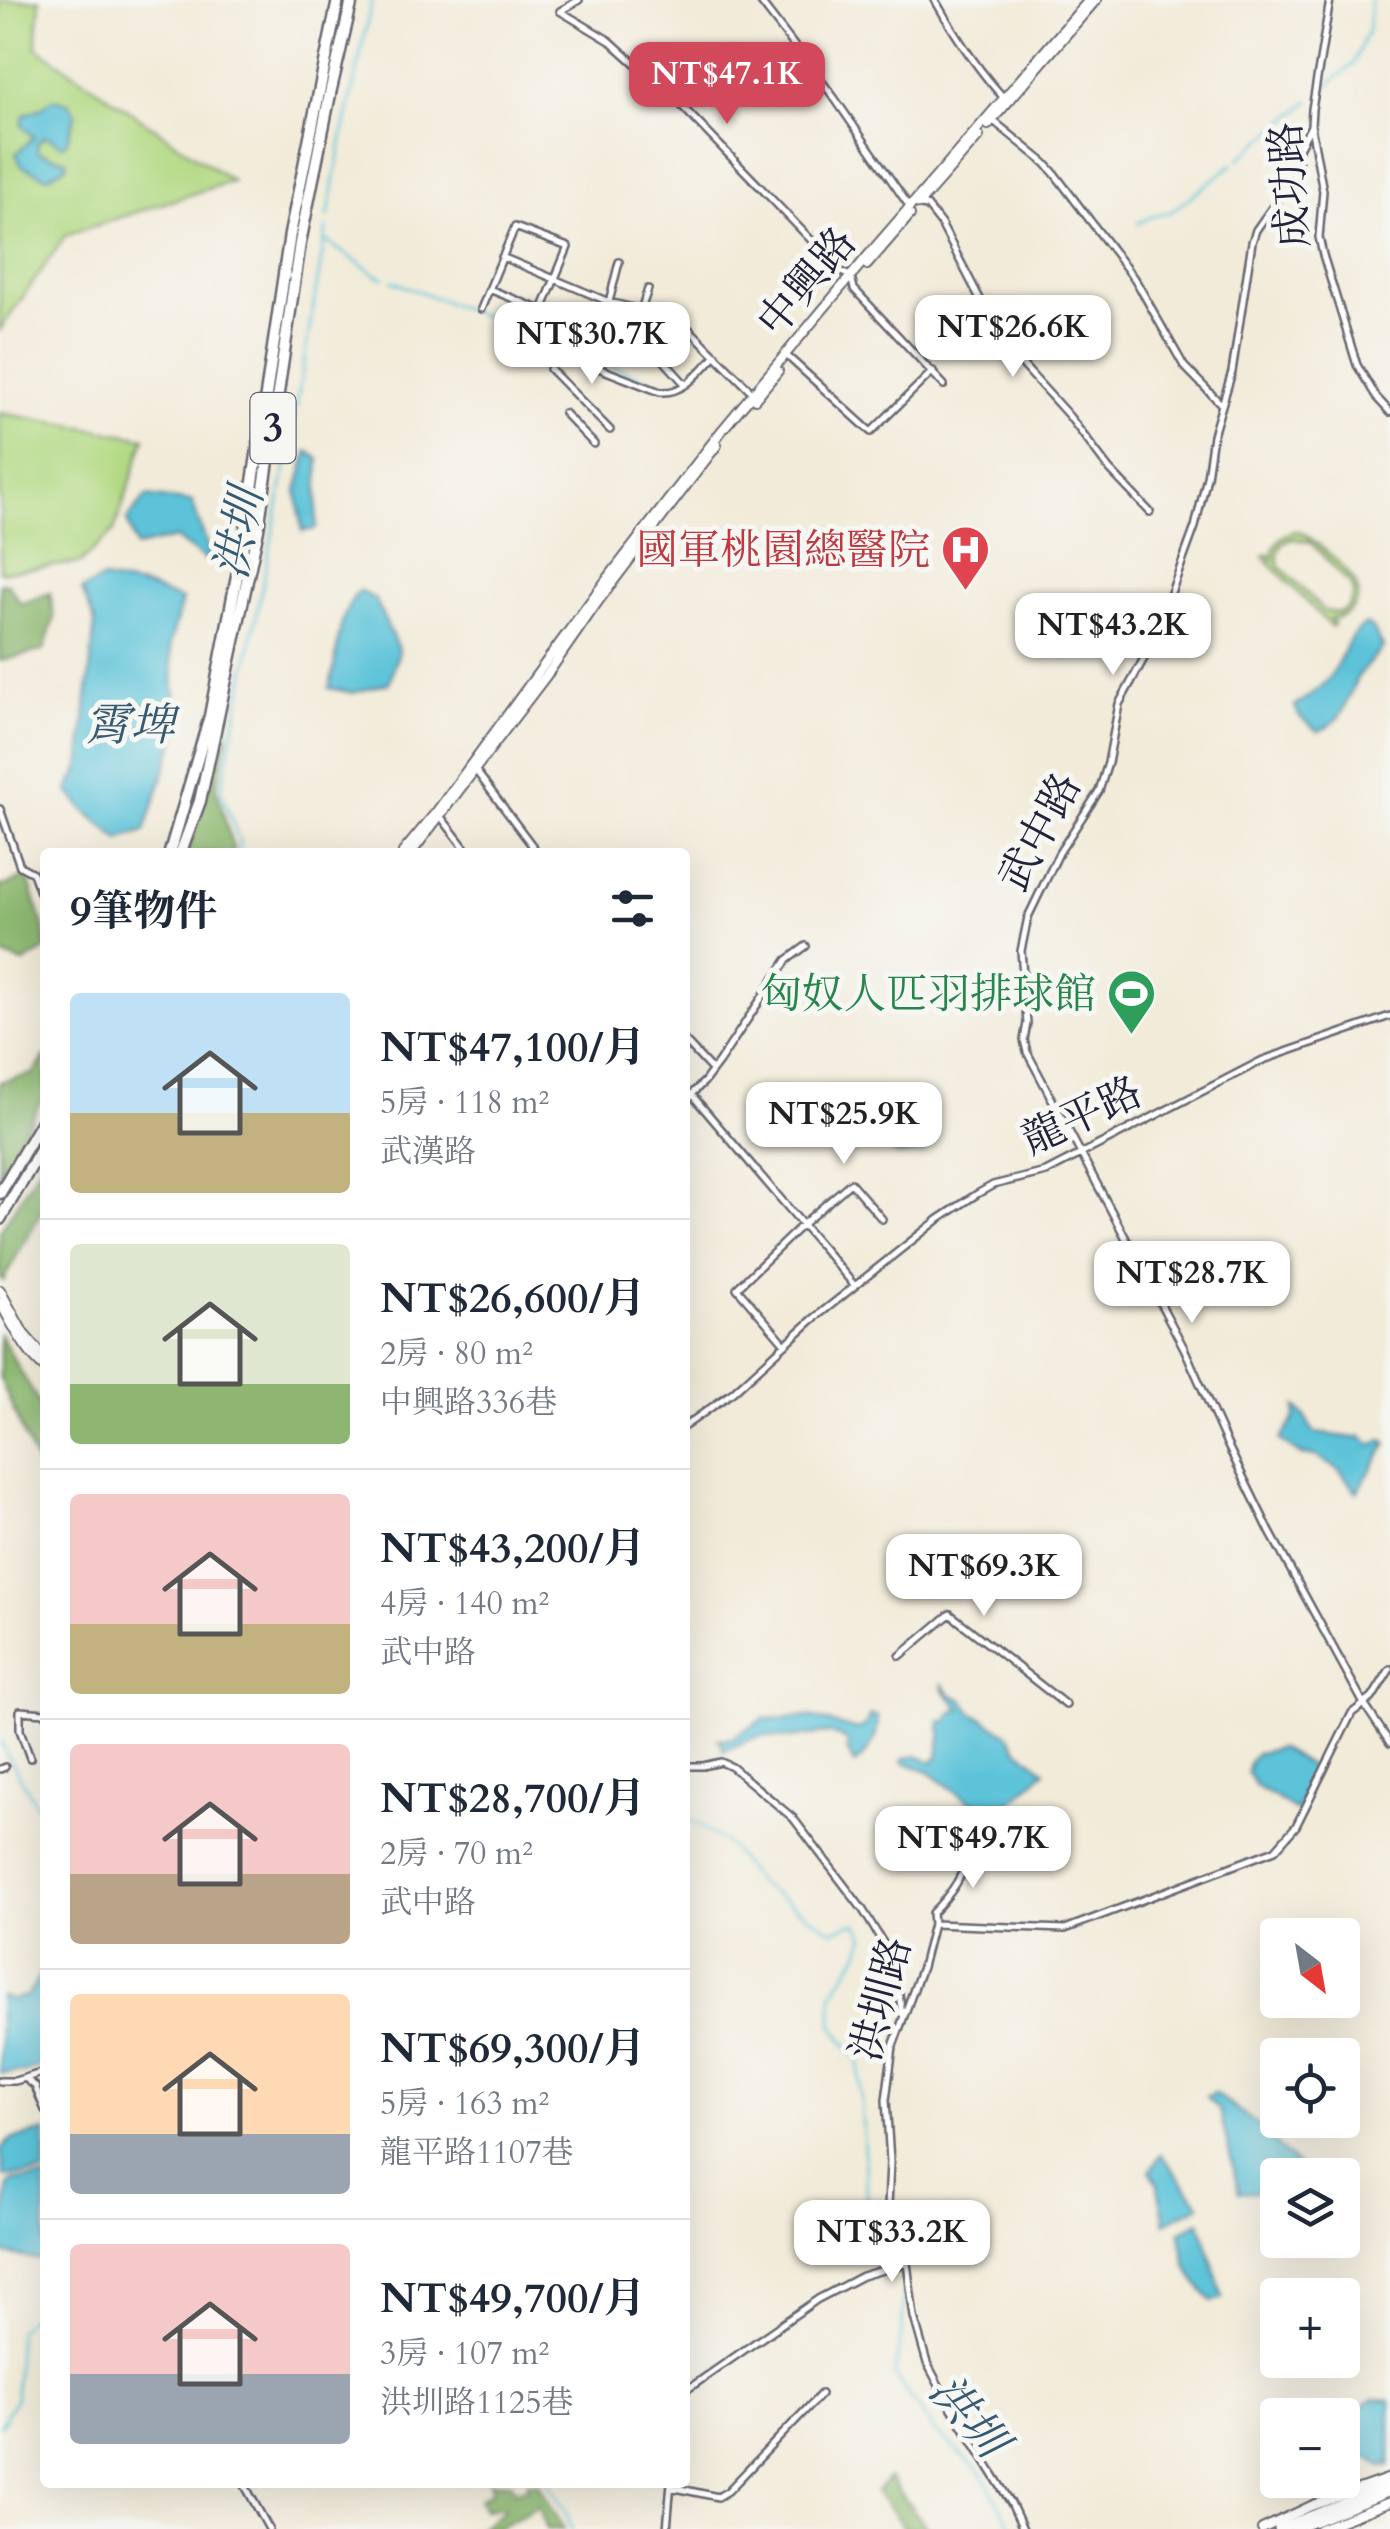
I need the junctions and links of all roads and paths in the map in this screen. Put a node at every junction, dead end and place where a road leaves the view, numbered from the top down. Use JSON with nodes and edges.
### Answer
{"nodes":[{"id":1,"x":338,"y":0,"type":"edge"},
{"id":2,"x":352,"y":0,"type":"edge"},
{"id":3,"x":579,"y":0,"type":"edge"},
{"id":4,"x":760,"y":0,"type":"edge"},
{"id":5,"x":935,"y":0,"type":"edge"},
{"id":6,"x":1093,"y":0,"type":"edge"},
{"id":7,"x":1330,"y":0,"type":"edge"},
{"id":8,"x":1006,"y":100,"type":"junction"},
{"id":9,"x":990,"y":118,"type":"junction"},
{"id":10,"x":1312,"y":126,"type":"junction"},
{"id":11,"x":915,"y":205,"type":"junction"},
{"id":12,"x":502,"y":257,"type":"junction"},
{"id":13,"x":619,"y":262,"type":"dead end"},
{"id":14,"x":555,"y":279,"type":"junction"},
{"id":15,"x":852,"y":279,"type":"junction"},
{"id":16,"x":489,"y":288,"type":"junction"},
{"id":17,"x":648,"y":289,"type":"dead end"},
{"id":18,"x":609,"y":302,"type":"junction"},
{"id":19,"x":481,"y":309,"type":"dead end"},
{"id":20,"x":542,"y":310,"type":"junction"},
{"id":21,"x":641,"y":310,"type":"junction"},
{"id":22,"x":596,"y":332,"type":"junction"},
{"id":23,"x":716,"y":354,"type":"junction"},
{"id":24,"x":788,"y":356,"type":"junction"},
{"id":25,"x":550,"y":369,"type":"dead end"},
{"id":26,"x":933,"y":371,"type":"junction"},
{"id":27,"x":685,"y":385,"type":"junction"},
{"id":28,"x":944,"y":385,"type":"dead end"},
{"id":29,"x":753,"y":393,"type":"junction"},
{"id":30,"x":1222,"y":405,"type":"junction"},
{"id":31,"x":1390,"y":412,"type":"edge"},
{"id":32,"x":564,"y":413,"type":"dead end"},
{"id":33,"x":610,"y":430,"type":"dead end"},
{"id":34,"x":594,"y":444,"type":"dead end"},
{"id":35,"x":1150,"y":512,"type":"dead end"},
{"id":36,"x":473,"y":767,"type":"junction"},
{"id":37,"x":0,"y":809,"type":"edge"},
{"id":38,"x":442,"y":817,"type":"junction"},
{"id":39,"x":171,"y":848,"type":"edge"},
{"id":40,"x":182,"y":848,"type":"edge"},
{"id":41,"x":406,"y":848,"type":"edge"},
{"id":42,"x":415,"y":848,"type":"edge"},
{"id":43,"x":465,"y":848,"type":"edge"},
{"id":44,"x":534,"y":848,"type":"edge"},
{"id":45,"x":40,"y":892,"type":"edge"},
{"id":46,"x":806,"y":946,"type":"dead end"},
{"id":47,"x":1390,"y":1016,"type":"edge"},
{"id":48,"x":690,"y":1046,"type":"edge"},
{"id":49,"x":712,"y":1070,"type":"junction"},
{"id":50,"x":692,"y":1095,"type":"joint"},
{"id":51,"x":40,"y":1125,"type":"edge"},
{"id":52,"x":40,"y":1151,"type":"edge"},
{"id":53,"x":1082,"y":1153,"type":"junction"},
{"id":54,"x":0,"y":1193,"type":"edge"},
{"id":55,"x":0,"y":1219,"type":"edge"},
{"id":56,"x":882,"y":1219,"type":"dead end"},
{"id":57,"x":803,"y":1224,"type":"junction"},
{"id":58,"x":855,"y":1286,"type":"junction"},
{"id":59,"x":0,"y":1290,"type":"edge"},
{"id":60,"x":4,"y":1306,"type":"edge"},
{"id":61,"x":22,"y":1336,"type":"junction"},
{"id":62,"x":785,"y":1344,"type":"junction"},
{"id":63,"x":40,"y":1353,"type":"edge"},
{"id":64,"x":40,"y":1365,"type":"edge"},
{"id":65,"x":690,"y":1422,"type":"edge"},
{"id":66,"x":900,"y":1656,"type":"dead end"},
{"id":67,"x":1390,"y":1669,"type":"edge"},
{"id":68,"x":1364,"y":1704,"type":"junction"},
{"id":69,"x":1066,"y":1705,"type":"dead end"},
{"id":70,"x":40,"y":1713,"type":"edge"},
{"id":71,"x":1390,"y":1742,"type":"edge"},
{"id":72,"x":30,"y":1758,"type":"dead end"},
{"id":73,"x":690,"y":1766,"type":"edge"},
{"id":74,"x":972,"y":1848,"type":"dead end"},
{"id":75,"x":933,"y":1924,"type":"junction"},
{"id":76,"x":902,"y":2017,"type":"junction"},
{"id":77,"x":40,"y":2074,"type":"edge"},
{"id":78,"x":26,"y":2078,"type":"junction"},
{"id":79,"x":0,"y":2081,"type":"edge"},
{"id":80,"x":40,"y":2098,"type":"edge"},
{"id":81,"x":907,"y":2263,"type":"junction"},
{"id":82,"x":690,"y":2388,"type":"edge"},
{"id":83,"x":821,"y":2394,"type":"dead end"},
{"id":84,"x":1390,"y":2485,"type":"edge"},
{"id":85,"x":246,"y":2488,"type":"edge"},
{"id":86,"x":671,"y":2488,"type":"edge"},
{"id":87,"x":684,"y":2488,"type":"edge"},
{"id":88,"x":1390,"y":2502,"type":"edge"},
{"id":89,"x":270,"y":2529,"type":"edge"},
{"id":90,"x":667,"y":2529,"type":"edge"},
{"id":91,"x":1023,"y":2529,"type":"edge"},
{"id":92,"x":1262,"y":2529,"type":"edge"},
{"id":93,"x":1280,"y":2529,"type":"edge"},
{"id":94,"x":1295,"y":2529,"type":"edge"},
{"id":95,"x":1320,"y":2529,"type":"edge"}],
"edges":[{"from":1,"to":39,"type":"highway","number":"3"},
{"from":2,"to":40,"type":"highway","number":"3"},
{"from":3,"to":15,"type":"street"},
{"from":4,"to":11,"type":"street"},
{"from":5,"to":8,"type":"street"},
{"from":6,"to":8,"type":"main road","name":"中興路"},
{"from":7,"to":10,"type":"street","name":"成功路"},
{"from":8,"to":9,"type":"main road","name":"中興路"},
{"from":9,"to":11,"type":"main road","name":"中興路"},
{"from":9,"to":30,"type":"street"},
{"from":10,"to":30,"type":"street","name":"武中路"},
{"from":10,"to":31,"type":"street","name":"成功路"},
{"from":11,"to":15,"type":"main road","name":"中興路"},
{"from":11,"to":35,"type":"street"},
{"from":12,"to":14,"type":"street"},
{"from":12,"to":14,"type":"street"},
{"from":12,"to":16,"type":"street"},
{"from":13,"to":18,"type":"street"},
{"from":14,"to":18,"type":"street"},
{"from":14,"to":20,"type":"street"},
{"from":15,"to":24,"type":"main road","name":"中興路"},
{"from":15,"to":26,"type":"street"},
{"from":16,"to":19,"type":"street"},
{"from":16,"to":20,"type":"street"},
{"from":17,"to":21,"type":"street"},
{"from":18,"to":21,"type":"street"},
{"from":18,"to":22,"type":"street"},
{"from":20,"to":22,"type":"street"},
{"from":21,"to":23,"type":"street"},
{"from":22,"to":27,"type":"street"},
{"from":22,"to":27,"type":"street"},
{"from":23,"to":27,"type":"street"},
{"from":23,"to":29,"type":"street"},
{"from":24,"to":26,"type":"street"},
{"from":24,"to":29,"type":"main road","name":"中興路"},
{"from":24,"to":36,"type":"main road","name":"中興路"},
{"from":25,"to":33,"type":"street"},
{"from":26,"to":28,"type":"street"},
{"from":29,"to":36,"type":"main road","name":"中興路"},
{"from":30,"to":53,"type":"street","name":"武中路"},
{"from":32,"to":34,"type":"street"},
{"from":36,"to":38,"type":"main road","name":"中興路"},
{"from":36,"to":41,"type":"main road","name":"中興路"},
{"from":36,"to":44,"type":"street"},
{"from":37,"to":45,"type":"street"},
{"from":38,"to":42,"type":"main road","name":"中興路"},
{"from":38,"to":43,"type":"street"},
{"from":46,"to":49,"type":"street"},
{"from":47,"to":53,"type":"street","name":"龍平路"},
{"from":48,"to":49,"type":"street"},
{"from":49,"to":50,"type":"street"},
{"from":50,"to":57,"type":"street"},
{"from":51,"to":54,"type":"highway"},
{"from":52,"to":55,"type":"highway"},
{"from":53,"to":58,"type":"street","name":"龍平路"},
{"from":53,"to":68,"type":"street","name":"武中路"},
{"from":56,"to":57,"type":"street"},
{"from":57,"to":58,"type":"street"},
{"from":57,"to":62,"type":"street"},
{"from":58,"to":62,"type":"street","name":"龍平路"},
{"from":59,"to":60,"type":"main road"},
{"from":60,"to":61,"type":"main road"},
{"from":61,"to":63,"type":"main road"},
{"from":61,"to":64,"type":"main road"},
{"from":62,"to":65,"type":"street","name":"龍平路"},
{"from":66,"to":69,"type":"street"},
{"from":67,"to":68,"type":"street","name":"洪圳路"},
{"from":68,"to":71,"type":"street","name":"武中路"},
{"from":68,"to":75,"type":"street","name":"洪圳路"},
{"from":70,"to":72,"type":"street"},
{"from":73,"to":76,"type":"street"},
{"from":74,"to":75,"type":"street"},
{"from":75,"to":76,"type":"street","name":"洪圳路"},
{"from":76,"to":81,"type":"street","name":"洪圳路"},
{"from":77,"to":78,"type":"street"},
{"from":78,"to":79,"type":"street"},
{"from":78,"to":80,"type":"street"},
{"from":81,"to":82,"type":"street"},
{"from":81,"to":91,"type":"street","name":"洪圳路"},
{"from":83,"to":87,"type":"street"},
{"from":84,"to":92,"type":"main road"},
{"from":84,"to":93,"type":"highway"},
{"from":84,"to":94,"type":"highway"},
{"from":85,"to":89,"type":"street"},
{"from":86,"to":90,"type":"street"},
{"from":88,"to":95,"type":"main road"}]}
